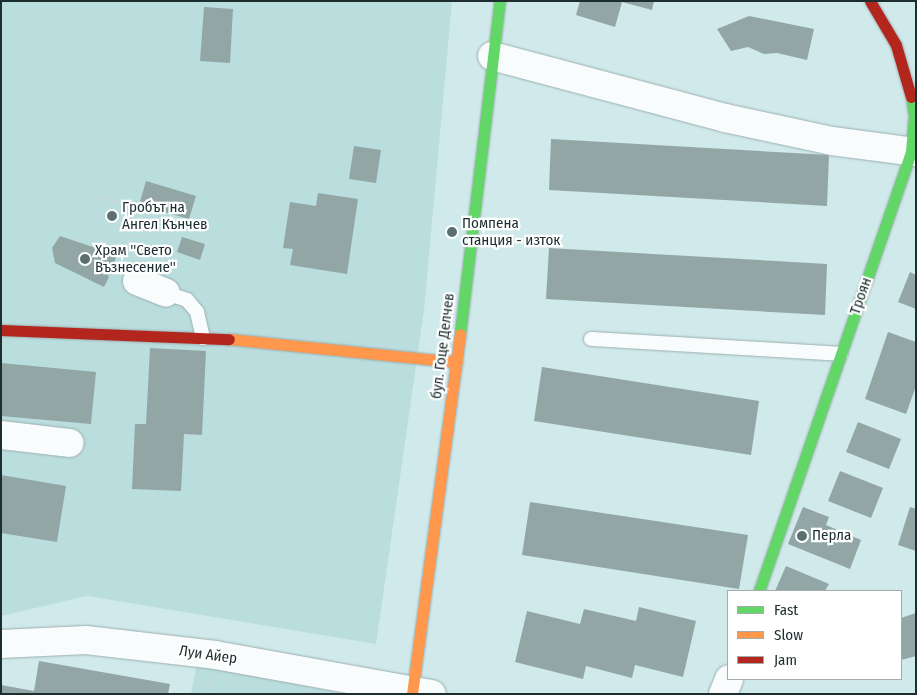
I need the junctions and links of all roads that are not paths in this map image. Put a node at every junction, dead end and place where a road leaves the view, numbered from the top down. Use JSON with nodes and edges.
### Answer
{"nodes":[{"id":1,"x":500,"y":1,"type":"edge"},
{"id":2,"x":870,"y":1,"type":"edge"},
{"id":3,"x":492,"y":56,"type":"junction"},
{"id":4,"x":913,"y":152,"type":"edge"},
{"id":5,"x":135,"y":269,"type":"road end"},
{"id":6,"x":166,"y":293,"type":"joint"},
{"id":7,"x":1,"y":330,"type":"edge"},
{"id":8,"x":203,"y":338,"type":"junction"},
{"id":9,"x":591,"y":339,"type":"dead end"},
{"id":10,"x":841,"y":354,"type":"junction"},
{"id":11,"x":457,"y":362,"type":"junction"},
{"id":12,"x":1,"y":436,"type":"edge"},
{"id":13,"x":70,"y":443,"type":"dead end"},
{"id":14,"x":759,"y":590,"type":"edge"},
{"id":15,"x":1,"y":644,"type":"edge"},
{"id":16,"x":729,"y":680,"type":"edge"},
{"id":17,"x":419,"y":692,"type":"edge"},
{"id":18,"x":724,"y":694,"type":"edge"}],
"edges":[{"from":1,"to":3,"type":"street","name":"бул. Гоце Делчев"},
{"from":2,"to":4,"type":"street","name":"Троян"},
{"from":3,"to":4,"type":"street"},
{"from":3,"to":11,"type":"street","name":"бул. Гоце Делчев"},
{"from":4,"to":10,"type":"street","name":"Троян"},
{"from":5,"to":6,"type":"street"},
{"from":6,"to":8,"type":"lane"},
{"from":7,"to":8,"type":"street"},
{"from":8,"to":11,"type":"street"},
{"from":9,"to":10,"type":"lane"},
{"from":10,"to":14,"type":"street","name":"Троян"},
{"from":11,"to":17,"type":"street","name":"бул. Гоце Делчев"},
{"from":12,"to":13,"type":"street"},
{"from":15,"to":17,"type":"street","name":"Луи Айер"},
{"from":16,"to":18,"type":"street"}]}
